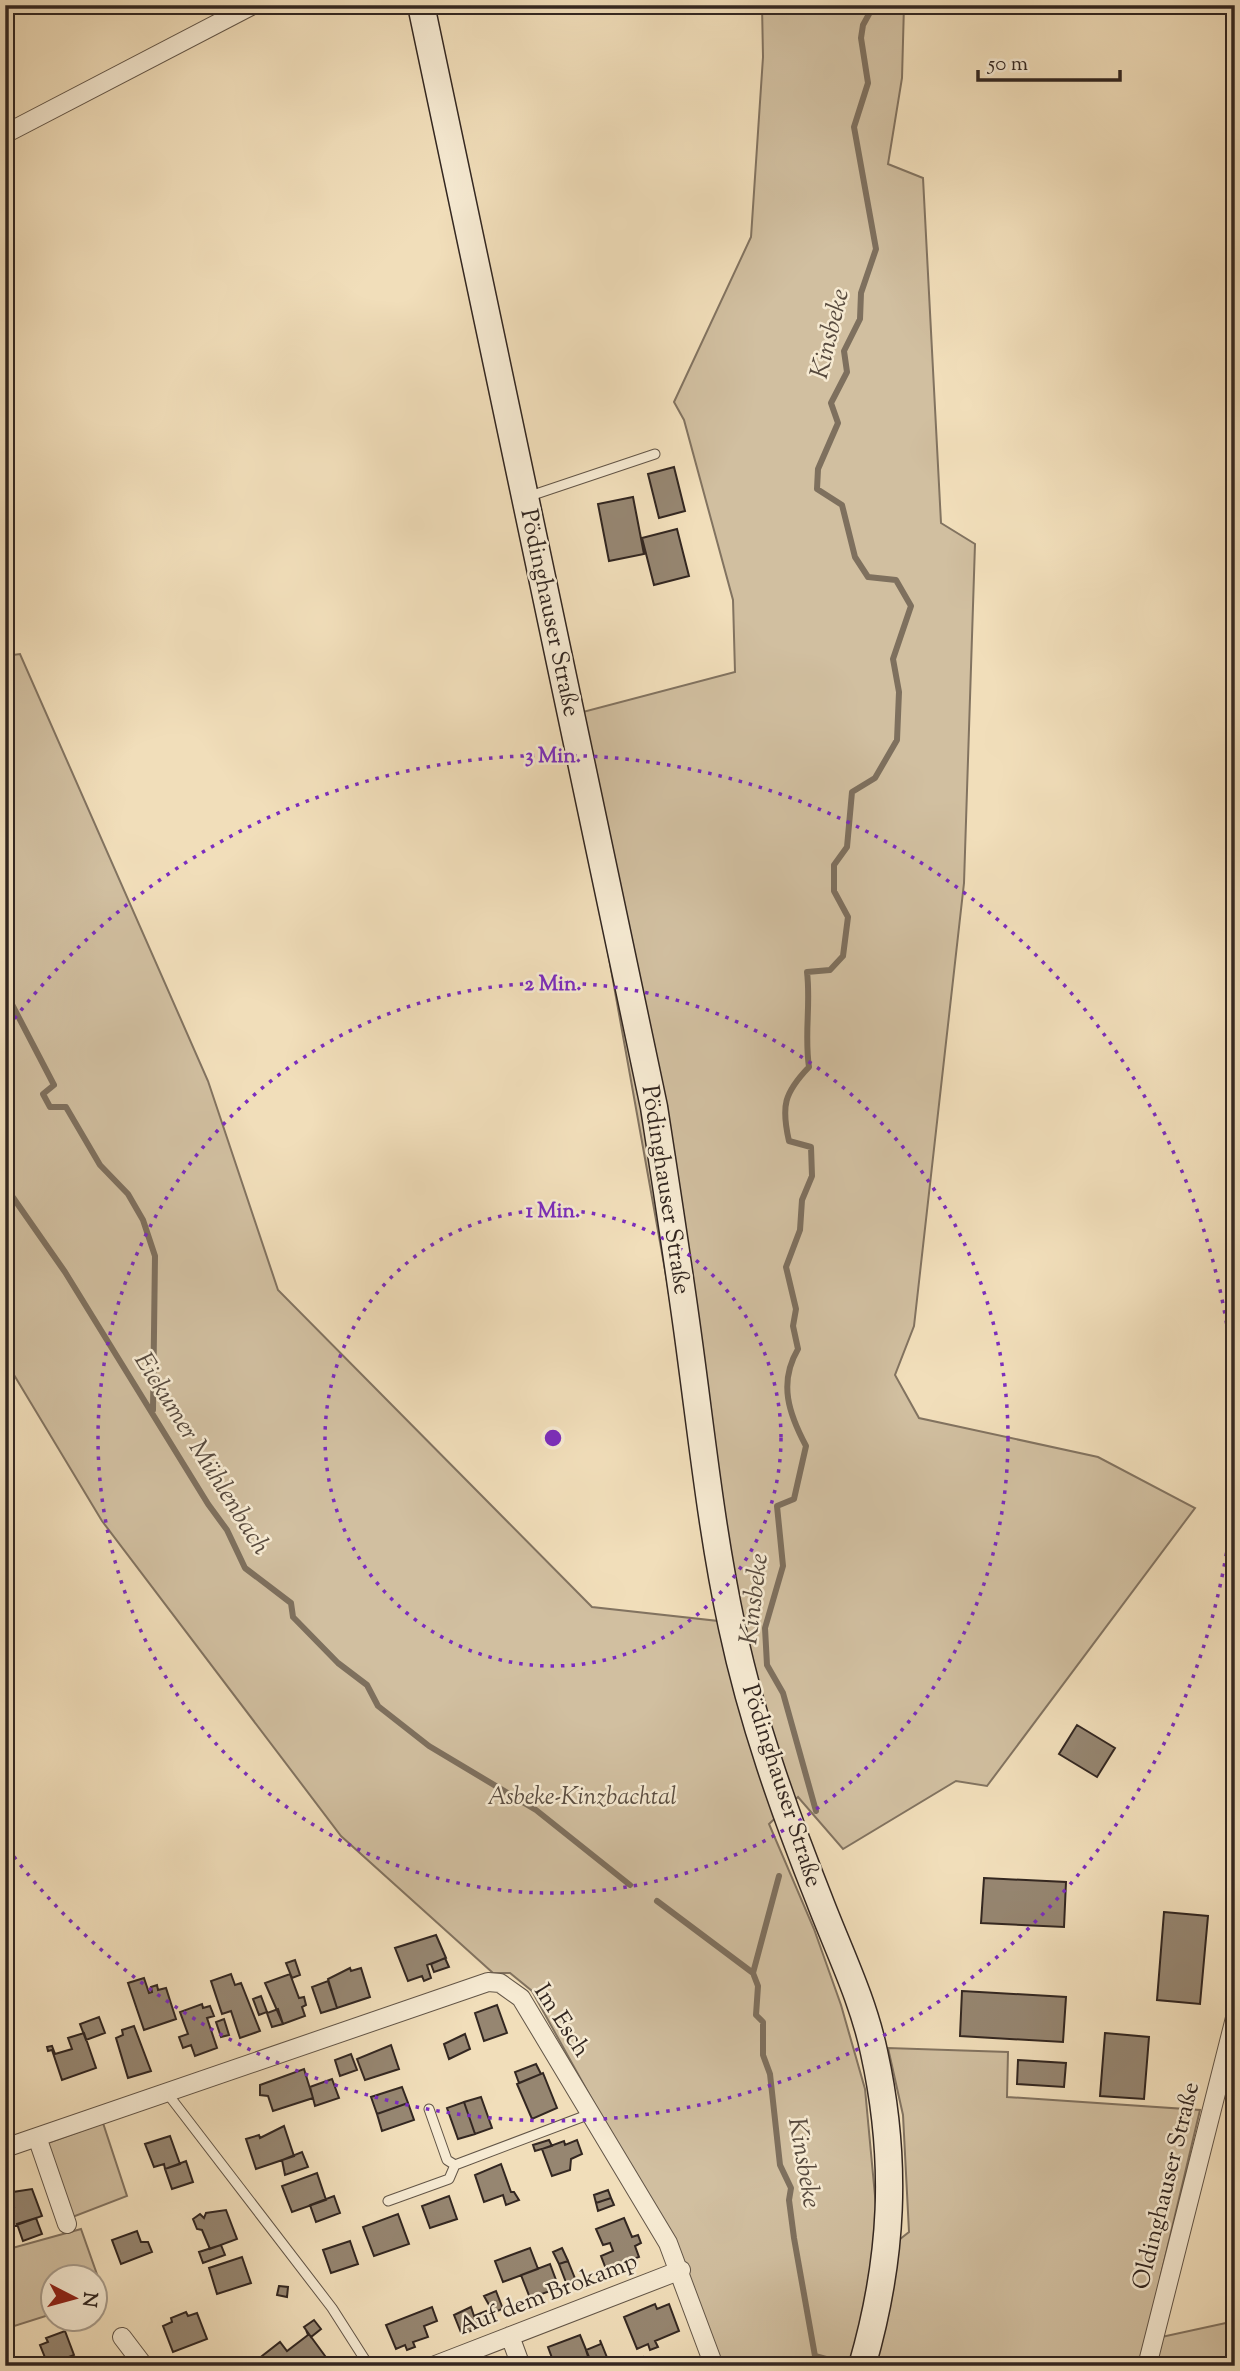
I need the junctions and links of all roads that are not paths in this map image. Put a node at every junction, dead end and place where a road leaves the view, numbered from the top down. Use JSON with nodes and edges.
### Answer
{"nodes":[{"id":1,"x":253,"y":5,"type":"edge"},
{"id":2,"x":421,"y":5,"type":"edge"},
{"id":3,"x":5,"y":134,"type":"edge"},
{"id":4,"x":655,"y":454,"type":"dead end"},
{"id":5,"x":524,"y":497,"type":"junction"},
{"id":6,"x":1235,"y":2018,"type":"edge"},
{"id":7,"x":167,"y":2093,"type":"junction"},
{"id":8,"x":429,"y":2109,"type":"dead end"},
{"id":9,"x":590,"y":2114,"type":"junction"},
{"id":10,"x":37,"y":2137,"type":"junction"},
{"id":11,"x":5,"y":2148,"type":"edge"},
{"id":12,"x":455,"y":2165,"type":"junction"},
{"id":13,"x":388,"y":2201,"type":"dead end"},
{"id":14,"x":67,"y":2224,"type":"dead end"},
{"id":15,"x":681,"y":2270,"type":"junction"},
{"id":16,"x":510,"y":2336,"type":"junction"},
{"id":17,"x":121,"y":2337,"type":"dead end"},
{"id":18,"x":144,"y":2366,"type":"edge"},
{"id":19,"x":369,"y":2366,"type":"edge"},
{"id":20,"x":433,"y":2366,"type":"edge"},
{"id":21,"x":521,"y":2366,"type":"edge"},
{"id":22,"x":714,"y":2366,"type":"edge"},
{"id":23,"x":862,"y":2366,"type":"edge"},
{"id":24,"x":1147,"y":2366,"type":"edge"}],
"edges":[{"from":1,"to":3,"type":"street"},
{"from":2,"to":5,"type":"street","name":"Pödinghauser Straße"},
{"from":4,"to":5,"type":"lane"},
{"from":5,"to":23,"type":"street","name":"Pödinghauser Straße"},
{"from":6,"to":24,"type":"street","name":"Oldinghauser Straße"},
{"from":7,"to":9,"type":"street","name":"Im Esch"},
{"from":7,"to":10,"type":"street","name":"Im Esch"},
{"from":7,"to":19,"type":"lane"},
{"from":8,"to":12,"type":"lane"},
{"from":9,"to":12,"type":"lane"},
{"from":9,"to":15,"type":"street","name":"Im Esch"},
{"from":10,"to":11,"type":"street","name":"Im Esch"},
{"from":10,"to":14,"type":"street"},
{"from":12,"to":13,"type":"lane"},
{"from":15,"to":16,"type":"street","name":"Auf dem Brokamp"},
{"from":15,"to":22,"type":"street","name":"Im Esch"},
{"from":16,"to":20,"type":"street","name":"Auf dem Brokamp"},
{"from":16,"to":21,"type":"street"},
{"from":17,"to":18,"type":"street"}]}
